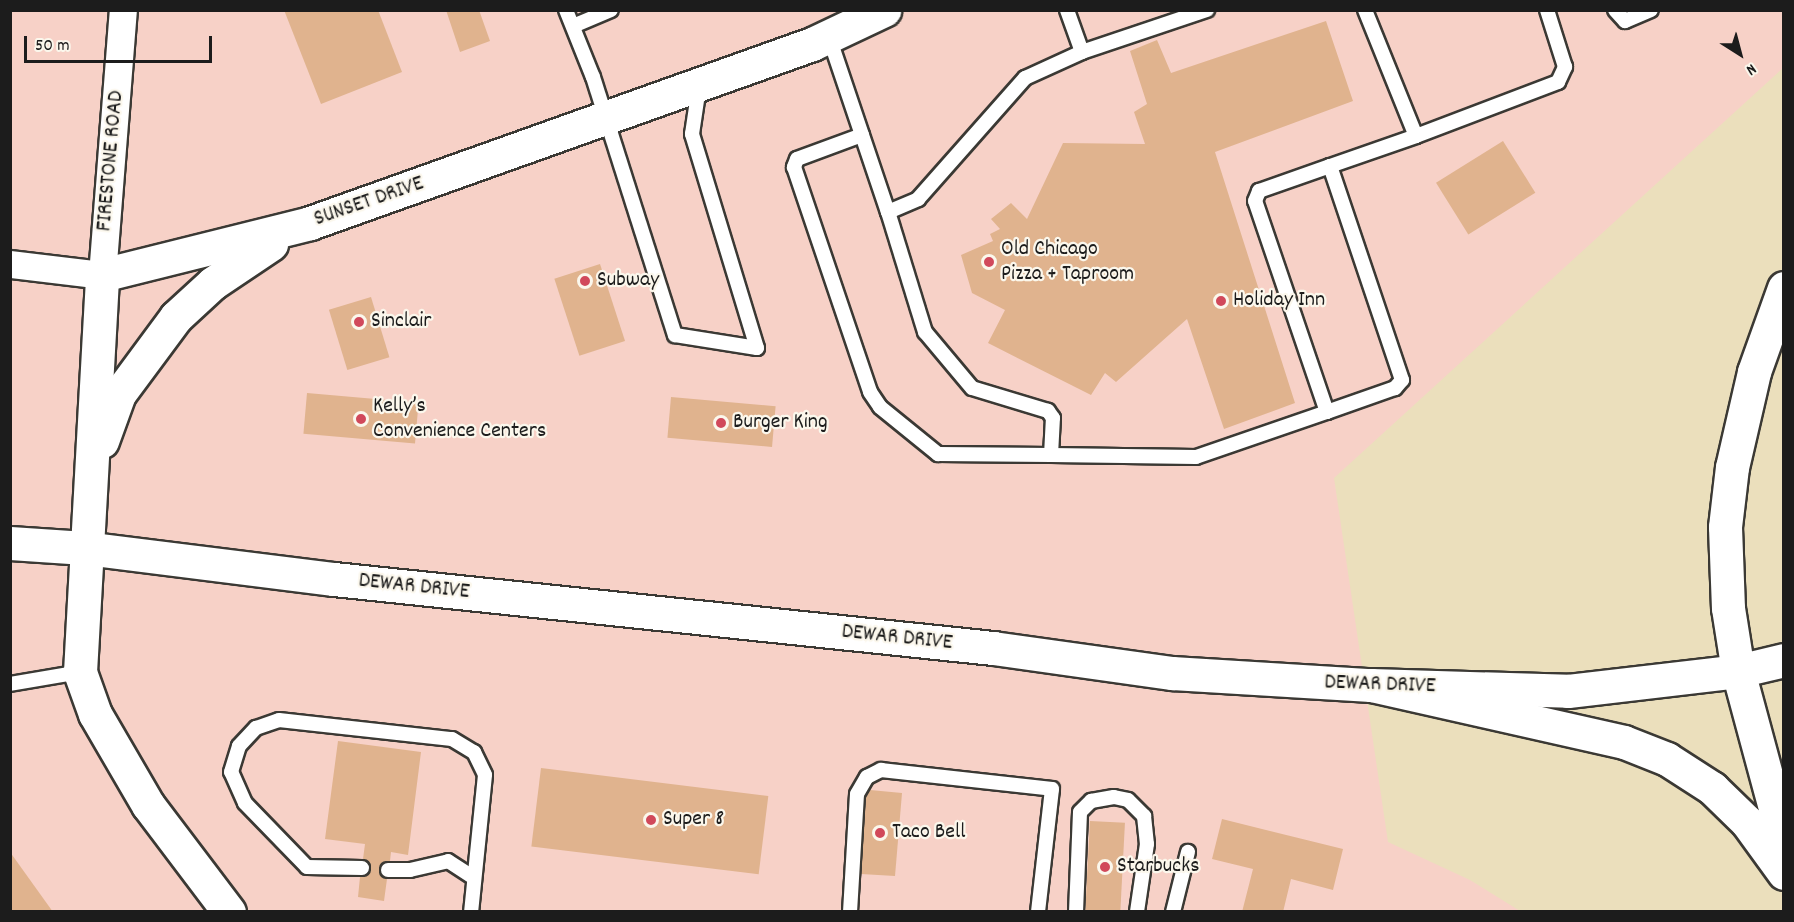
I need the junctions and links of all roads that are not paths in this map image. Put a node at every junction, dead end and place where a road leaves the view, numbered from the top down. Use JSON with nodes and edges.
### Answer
{"nodes":[{"id":1,"x":123,"y":10,"type":"edge"},
{"id":2,"x":566,"y":10,"type":"edge"},
{"id":3,"x":611,"y":10,"type":"edge"},
{"id":4,"x":884,"y":10,"type":"edge"},
{"id":5,"x":1067,"y":10,"type":"edge"},
{"id":6,"x":1207,"y":10,"type":"edge"},
{"id":7,"x":1365,"y":10,"type":"edge"},
{"id":8,"x":1547,"y":10,"type":"edge"},
{"id":9,"x":1615,"y":10,"type":"edge"},
{"id":10,"x":1651,"y":10,"type":"edge"},
{"id":11,"x":836,"y":25,"type":"edge"},
{"id":12,"x":573,"y":26,"type":"junction"},
{"id":13,"x":1082,"y":52,"type":"junction"},
{"id":14,"x":699,"y":85,"type":"junction"},
{"id":15,"x":605,"y":118,"type":"junction"},
{"id":16,"x":862,"y":135,"type":"junction"},
{"id":17,"x":1416,"y":136,"type":"junction"},
{"id":18,"x":1330,"y":166,"type":"junction"},
{"id":19,"x":888,"y":212,"type":"junction"},
{"id":20,"x":310,"y":223,"type":"junction"},
{"id":21,"x":10,"y":264,"type":"edge"},
{"id":22,"x":102,"y":275,"type":"junction"},
{"id":23,"x":1784,"y":288,"type":"edge"},
{"id":24,"x":1327,"y":412,"type":"junction"},
{"id":25,"x":1051,"y":455,"type":"junction"},
{"id":26,"x":89,"y":477,"type":"junction"},
{"id":27,"x":10,"y":543,"type":"edge"},
{"id":28,"x":85,"y":548,"type":"junction"},
{"id":29,"x":1784,"y":660,"type":"edge"},
{"id":30,"x":1738,"y":671,"type":"junction"},
{"id":31,"x":80,"y":672,"type":"junction"},
{"id":32,"x":10,"y":684,"type":"edge"},
{"id":33,"x":1371,"y":686,"type":"junction"},
{"id":34,"x":1784,"y":842,"type":"edge"},
{"id":35,"x":1188,"y":852,"type":"dead end"},
{"id":36,"x":362,"y":868,"type":"dead end"},
{"id":37,"x":388,"y":870,"type":"dead end"},
{"id":38,"x":1784,"y":873,"type":"edge"},
{"id":39,"x":474,"y":878,"type":"junction"},
{"id":40,"x":229,"y":912,"type":"edge"},
{"id":41,"x":471,"y":912,"type":"edge"},
{"id":42,"x":850,"y":912,"type":"edge"},
{"id":43,"x":1038,"y":912,"type":"edge"},
{"id":44,"x":1076,"y":912,"type":"edge"},
{"id":45,"x":1137,"y":912,"type":"edge"},
{"id":46,"x":1173,"y":912,"type":"edge"}],
"edges":[{"from":1,"to":22,"type":"street","name":"FIRESTONE ROAD"},
{"from":2,"to":12,"type":"lane"},
{"from":3,"to":12,"type":"lane"},
{"from":4,"to":11,"type":"main road","name":"SUNSET DRIVE"},
{"from":5,"to":13,"type":"lane"},
{"from":6,"to":13,"type":"lane"},
{"from":7,"to":17,"type":"lane"},
{"from":8,"to":17,"type":"lane"},
{"from":9,"to":10,"type":"lane"},
{"from":11,"to":14,"type":"main road","name":"SUNSET DRIVE"},
{"from":11,"to":16,"type":"lane"},
{"from":12,"to":15,"type":"lane"},
{"from":13,"to":19,"type":"lane"},
{"from":14,"to":15,"type":"main road","name":"SUNSET DRIVE"},
{"from":14,"to":15,"type":"lane"},
{"from":15,"to":20,"type":"main road","name":"SUNSET DRIVE"},
{"from":16,"to":19,"type":"lane"},
{"from":16,"to":25,"type":"lane"},
{"from":17,"to":18,"type":"lane"},
{"from":18,"to":24,"type":"lane"},
{"from":18,"to":24,"type":"lane"},
{"from":19,"to":25,"type":"lane"},
{"from":20,"to":22,"type":"main road","name":"SUNSET DRIVE"},
{"from":20,"to":26,"type":"main road"},
{"from":21,"to":22,"type":"street"},
{"from":22,"to":26,"type":"main road"},
{"from":23,"to":30,"type":"main road"},
{"from":24,"to":25,"type":"lane"},
{"from":26,"to":28,"type":"main road"},
{"from":27,"to":28,"type":"main road","name":"DEWAR DRIVE"},
{"from":28,"to":31,"type":"main road"},
{"from":28,"to":33,"type":"main road","name":"DEWAR DRIVE"},
{"from":29,"to":30,"type":"main road","name":"DEWAR DRIVE"},
{"from":30,"to":33,"type":"main road","name":"DEWAR DRIVE"},
{"from":30,"to":34,"type":"main road"},
{"from":31,"to":32,"type":"lane"},
{"from":31,"to":40,"type":"main road"},
{"from":33,"to":38,"type":"main road"},
{"from":35,"to":46,"type":"lane"},
{"from":36,"to":39,"type":"lane"},
{"from":37,"to":39,"type":"lane"},
{"from":39,"to":41,"type":"lane"},
{"from":42,"to":43,"type":"lane"},
{"from":44,"to":45,"type":"lane"}]}
